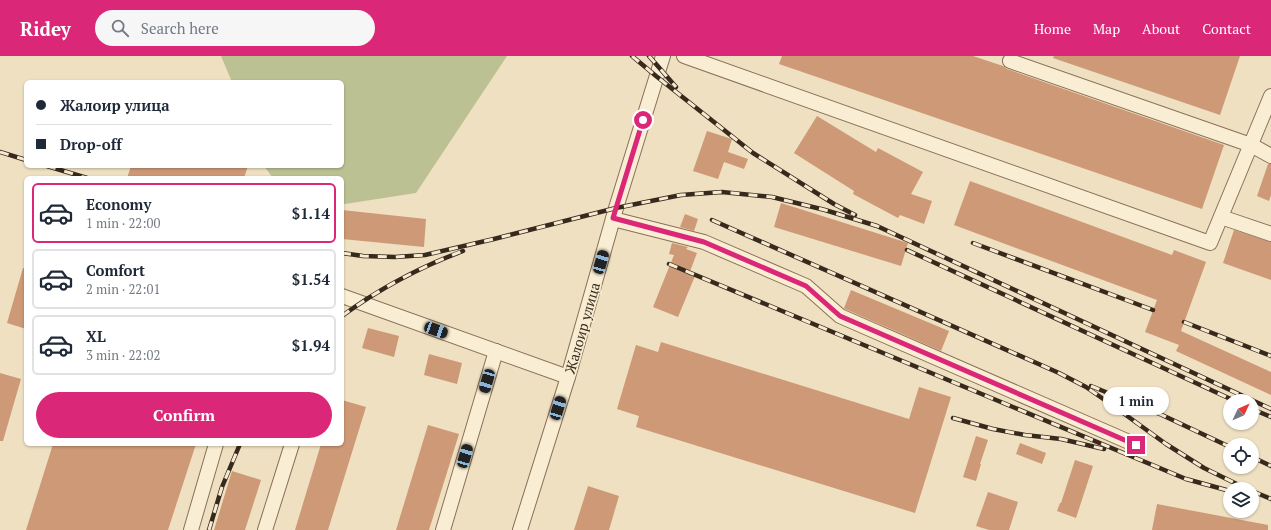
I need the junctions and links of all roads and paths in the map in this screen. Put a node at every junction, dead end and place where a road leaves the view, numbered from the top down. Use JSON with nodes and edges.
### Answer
{"nodes":[{"id":1,"x":663,"y":56,"type":"edge"},
{"id":2,"x":684,"y":56,"type":"edge"},
{"id":3,"x":714,"y":61,"type":"edge"},
{"id":4,"x":1010,"y":61,"type":"dead end"},
{"id":5,"x":1271,"y":96,"type":"edge"},
{"id":6,"x":1251,"y":145,"type":"junction"},
{"id":7,"x":1271,"y":156,"type":"edge"},
{"id":8,"x":1221,"y":217,"type":"junction"},
{"id":9,"x":613,"y":218,"type":"junction"},
{"id":10,"x":1271,"y":234,"type":"edge"},
{"id":11,"x":344,"y":297,"type":"edge"},
{"id":12,"x":496,"y":351,"type":"junction"},
{"id":13,"x":568,"y":377,"type":"junction"},
{"id":14,"x":1136,"y":445,"type":"dead end"},
{"id":15,"x":215,"y":446,"type":"edge"},
{"id":16,"x":291,"y":446,"type":"edge"},
{"id":17,"x":191,"y":530,"type":"edge"},
{"id":18,"x":265,"y":530,"type":"edge"},
{"id":19,"x":443,"y":530,"type":"edge"},
{"id":20,"x":520,"y":530,"type":"edge"}],
"edges":[{"from":1,"to":9,"type":"street","name":"Жалоир улица"},
{"from":2,"to":3,"type":"street"},
{"from":3,"to":8,"type":"street"},
{"from":4,"to":6,"type":"street"},
{"from":5,"to":6,"type":"street"},
{"from":6,"to":7,"type":"street"},
{"from":6,"to":8,"type":"street"},
{"from":8,"to":10,"type":"street"},
{"from":9,"to":13,"type":"street","name":"Жалоир улица"},
{"from":9,"to":14,"type":"street"},
{"from":11,"to":12,"type":"street"},
{"from":12,"to":13,"type":"street"},
{"from":12,"to":19,"type":"street"},
{"from":13,"to":20,"type":"street","name":"Жалоир улица"},
{"from":15,"to":17,"type":"street"},
{"from":16,"to":18,"type":"street"}]}
